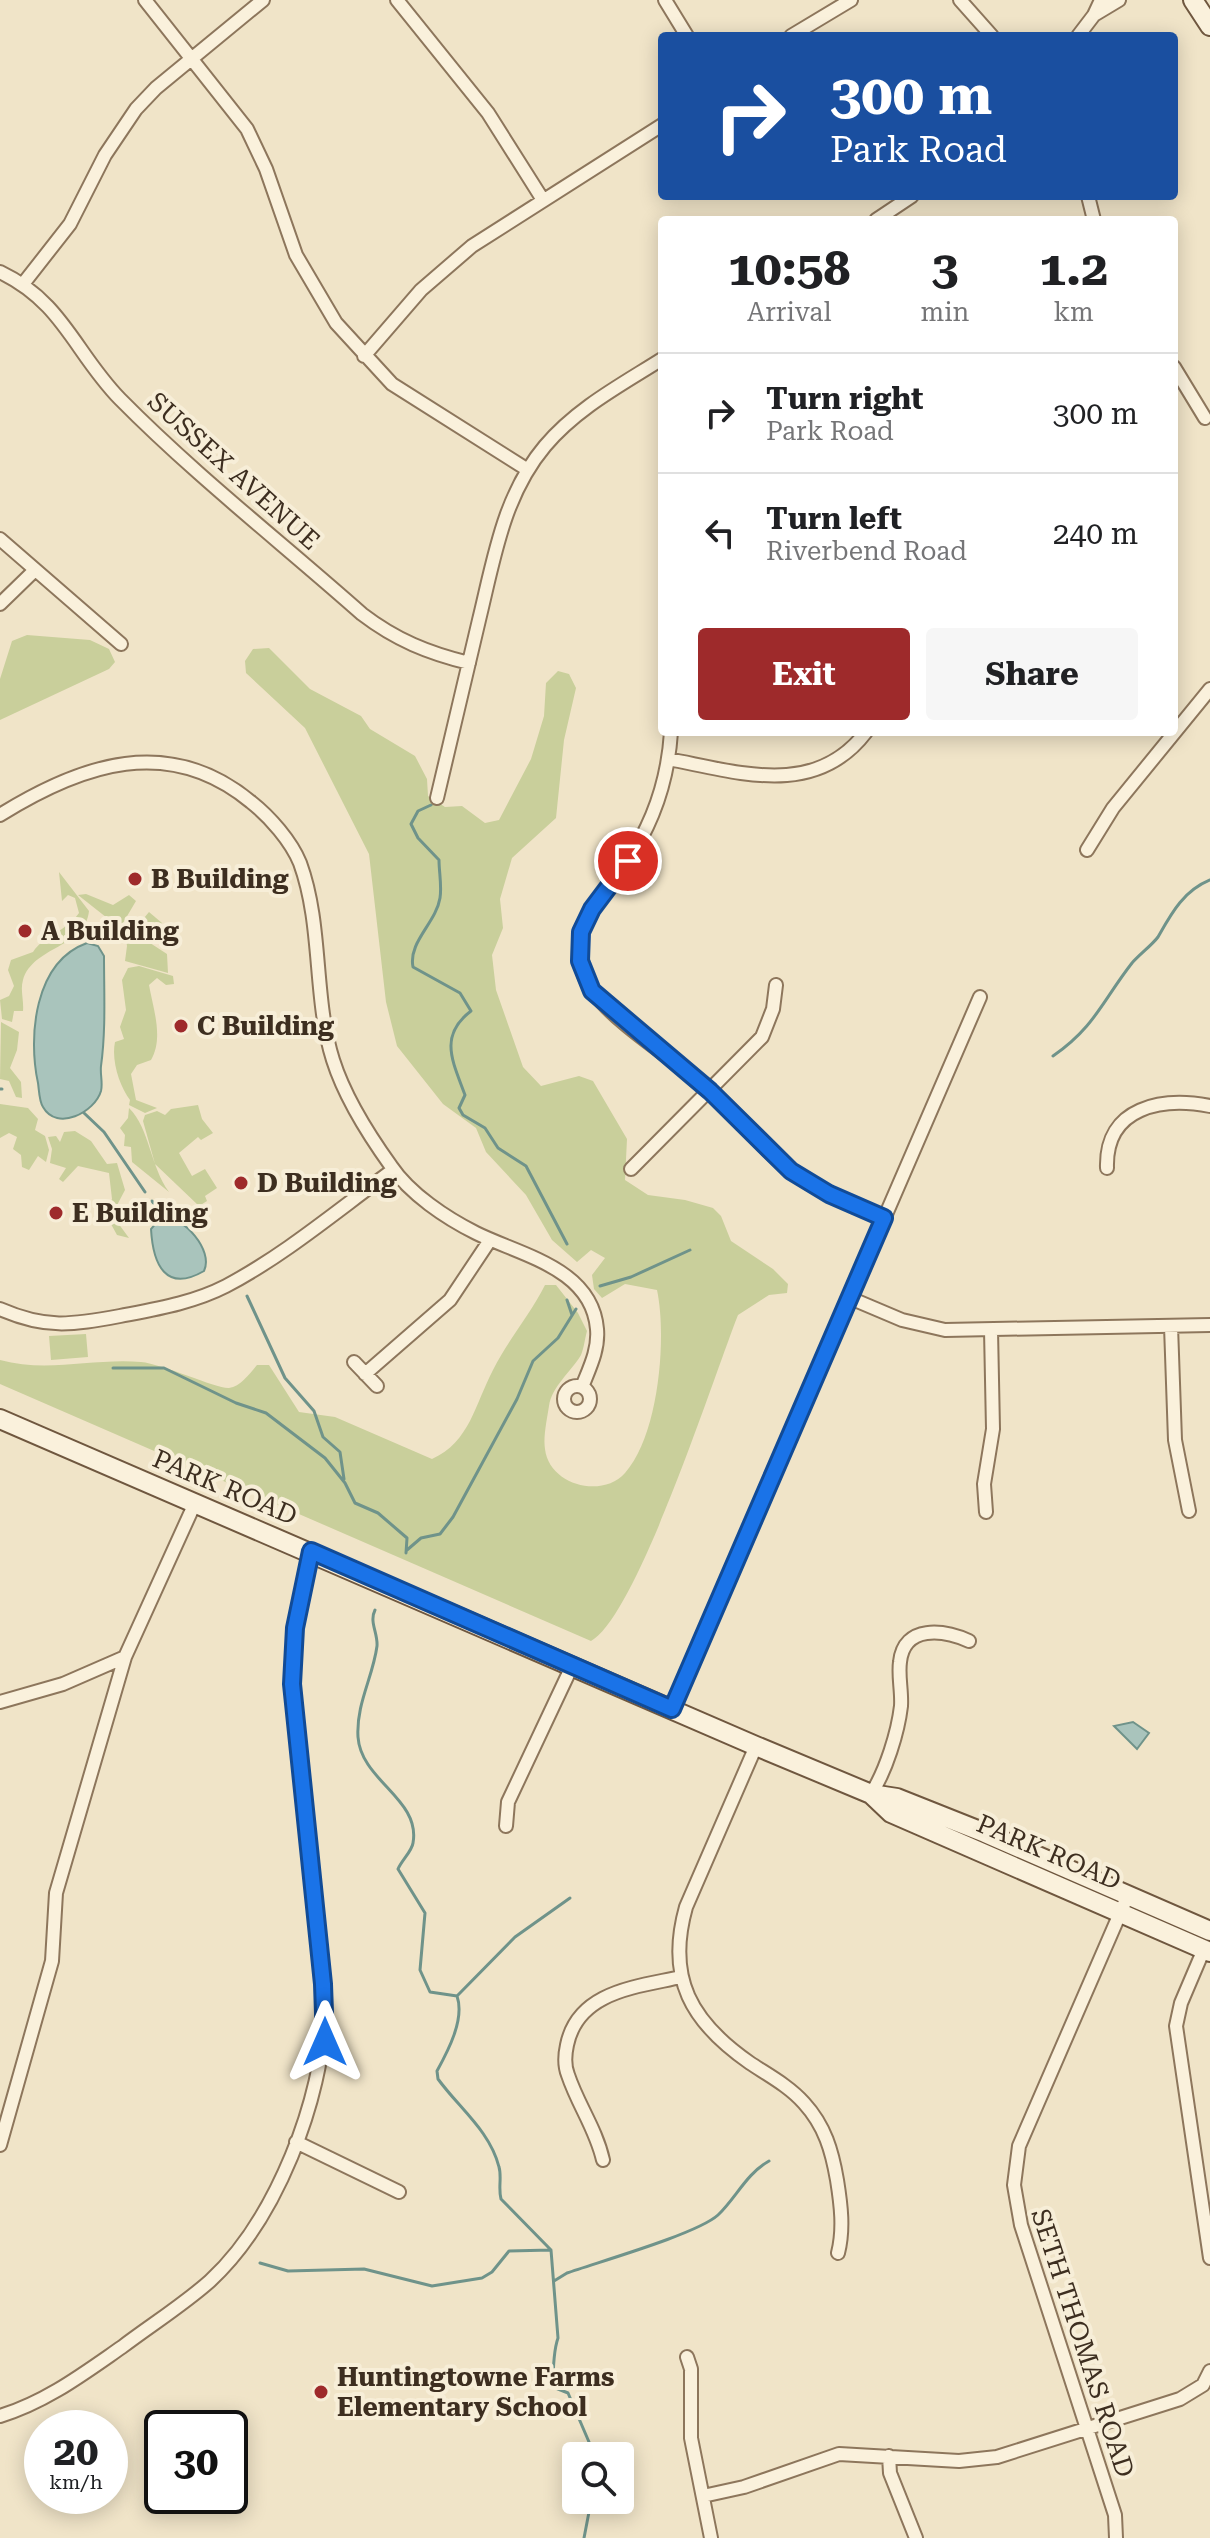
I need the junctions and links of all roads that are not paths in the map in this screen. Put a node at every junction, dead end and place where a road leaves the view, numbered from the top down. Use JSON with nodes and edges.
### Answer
{"nodes":[{"id":1,"x":145,"y":0,"type":"edge"},
{"id":2,"x":263,"y":0,"type":"edge"},
{"id":3,"x":397,"y":0,"type":"edge"},
{"id":4,"x":665,"y":0,"type":"edge"},
{"id":5,"x":851,"y":0,"type":"edge"},
{"id":6,"x":960,"y":0,"type":"edge"},
{"id":7,"x":1101,"y":0,"type":"edge"},
{"id":8,"x":1119,"y":0,"type":"edge"},
{"id":9,"x":1193,"y":0,"type":"edge"},
{"id":10,"x":1094,"y":15,"type":"junction"},
{"id":11,"x":1210,"y":26,"type":"edge"},
{"id":12,"x":685,"y":32,"type":"edge"},
{"id":13,"x":798,"y":32,"type":"edge"},
{"id":14,"x":988,"y":32,"type":"edge"},
{"id":15,"x":1081,"y":32,"type":"edge"},
{"id":16,"x":192,"y":58,"type":"junction"},
{"id":17,"x":658,"y":128,"type":"edge"},
{"id":18,"x":543,"y":200,"type":"junction"},
{"id":19,"x":906,"y":200,"type":"edge"},
{"id":20,"x":882,"y":216,"type":"edge"},
{"id":21,"x":0,"y":272,"type":"edge"},
{"id":22,"x":23,"y":284,"type":"junction"},
{"id":23,"x":364,"y":356,"type":"junction"},
{"id":24,"x":658,"y":362,"type":"edge"},
{"id":25,"x":1178,"y":374,"type":"edge"},
{"id":26,"x":1205,"y":418,"type":"dead end"},
{"id":27,"x":528,"y":470,"type":"junction"},
{"id":28,"x":0,"y":539,"type":"edge"},
{"id":29,"x":35,"y":570,"type":"junction"},
{"id":30,"x":0,"y":604,"type":"edge"},
{"id":31,"x":121,"y":644,"type":"dead end"},
{"id":32,"x":469,"y":663,"type":"junction"},
{"id":33,"x":1210,"y":689,"type":"edge"},
{"id":34,"x":1178,"y":728,"type":"edge"},
{"id":35,"x":671,"y":736,"type":"edge"},
{"id":36,"x":862,"y":736,"type":"edge"},
{"id":37,"x":1172,"y":736,"type":"edge"},
{"id":38,"x":668,"y":759,"type":"junction"},
{"id":39,"x":437,"y":798,"type":"dead end"},
{"id":40,"x":0,"y":815,"type":"edge"},
{"id":41,"x":1087,"y":850,"type":"dead end"},
{"id":42,"x":776,"y":985,"type":"dead end"},
{"id":43,"x":980,"y":997,"type":"dead end"},
{"id":44,"x":710,"y":1091,"type":"junction"},
{"id":45,"x":1210,"y":1106,"type":"edge"},
{"id":46,"x":1107,"y":1168,"type":"dead end"},
{"id":47,"x":631,"y":1169,"type":"dead end"},
{"id":48,"x":393,"y":1170,"type":"junction"},
{"id":49,"x":884,"y":1218,"type":"junction"},
{"id":50,"x":490,"y":1240,"type":"junction"},
{"id":51,"x":850,"y":1298,"type":"junction"},
{"id":52,"x":0,"y":1309,"type":"edge"},
{"id":53,"x":1210,"y":1325,"type":"edge"},
{"id":54,"x":1171,"y":1326,"type":"junction"},
{"id":55,"x":991,"y":1330,"type":"junction"},
{"id":56,"x":354,"y":1362,"type":"dead end"},
{"id":57,"x":365,"y":1374,"type":"junction"},
{"id":58,"x":377,"y":1386,"type":"dead end"},
{"id":59,"x":582,"y":1387,"type":"dead end"},
{"id":60,"x":1,"y":1423,"type":"edge"},
{"id":61,"x":195,"y":1503,"type":"junction"},
{"id":62,"x":1189,"y":1511,"type":"dead end"},
{"id":63,"x":986,"y":1512,"type":"dead end"},
{"id":64,"x":311,"y":1551,"type":"junction"},
{"id":65,"x":969,"y":1641,"type":"dead end"},
{"id":66,"x":125,"y":1657,"type":"junction"},
{"id":67,"x":573,"y":1664,"type":"junction"},
{"id":68,"x":0,"y":1702,"type":"edge"},
{"id":69,"x":672,"y":1709,"type":"junction"},
{"id":70,"x":756,"y":1746,"type":"junction"},
{"id":71,"x":871,"y":1794,"type":"junction"},
{"id":72,"x":506,"y":1826,"type":"dead end"},
{"id":73,"x":1124,"y":1903,"type":"junction"},
{"id":74,"x":1208,"y":1944,"type":"edge"},
{"id":75,"x":681,"y":1977,"type":"junction"},
{"id":76,"x":296,"y":2142,"type":"junction"},
{"id":77,"x":0,"y":2145,"type":"edge"},
{"id":78,"x":603,"y":2160,"type":"dead end"},
{"id":79,"x":399,"y":2192,"type":"dead end"},
{"id":80,"x":838,"y":2253,"type":"dead end"},
{"id":81,"x":1210,"y":2258,"type":"edge"},
{"id":82,"x":687,"y":2357,"type":"dead end"},
{"id":83,"x":1210,"y":2371,"type":"edge"},
{"id":84,"x":0,"y":2416,"type":"edge"},
{"id":85,"x":1087,"y":2429,"type":"junction"},
{"id":86,"x":889,"y":2456,"type":"junction"},
{"id":87,"x":703,"y":2496,"type":"junction"},
{"id":88,"x":711,"y":2538,"type":"edge"},
{"id":89,"x":916,"y":2538,"type":"edge"},
{"id":90,"x":1116,"y":2538,"type":"edge"}],
"edges":[{"from":1,"to":16,"type":"street"},
{"from":2,"to":16,"type":"street"},
{"from":3,"to":18,"type":"street"},
{"from":4,"to":12,"type":"street"},
{"from":5,"to":13,"type":"street"},
{"from":6,"to":14,"type":"street"},
{"from":7,"to":10,"type":"street"},
{"from":8,"to":10,"type":"street"},
{"from":9,"to":11,"type":"main road"},
{"from":10,"to":15,"type":"street"},
{"from":16,"to":22,"type":"street"},
{"from":16,"to":23,"type":"street"},
{"from":17,"to":18,"type":"street"},
{"from":18,"to":23,"type":"street"},
{"from":19,"to":20,"type":"street"},
{"from":21,"to":22,"type":"street","name":"SUSSEX AVENUE"},
{"from":22,"to":32,"type":"street","name":"SUSSEX AVENUE"},
{"from":23,"to":27,"type":"street"},
{"from":24,"to":27,"type":"street"},
{"from":25,"to":26,"type":"street"},
{"from":27,"to":32,"type":"street"},
{"from":28,"to":29,"type":"street"},
{"from":29,"to":30,"type":"street"},
{"from":29,"to":31,"type":"street"},
{"from":32,"to":39,"type":"street"},
{"from":33,"to":34,"type":"street"},
{"from":35,"to":38,"type":"street"},
{"from":36,"to":38,"type":"street"},
{"from":37,"to":41,"type":"street"},
{"from":38,"to":44,"type":"street"},
{"from":40,"to":48,"type":"street"},
{"from":42,"to":44,"type":"street"},
{"from":43,"to":49,"type":"street"},
{"from":44,"to":47,"type":"street"},
{"from":44,"to":49,"type":"street"},
{"from":45,"to":46,"type":"street"},
{"from":48,"to":50,"type":"street"},
{"from":48,"to":52,"type":"street"},
{"from":49,"to":51,"type":"street"},
{"from":50,"to":57,"type":"street"},
{"from":50,"to":59,"type":"street"},
{"from":51,"to":55,"type":"street"},
{"from":51,"to":69,"type":"street"},
{"from":53,"to":54,"type":"street"},
{"from":54,"to":55,"type":"street"},
{"from":54,"to":62,"type":"street"},
{"from":55,"to":63,"type":"street"},
{"from":56,"to":57,"type":"street"},
{"from":57,"to":58,"type":"street"},
{"from":60,"to":61,"type":"main road","name":"PARK ROAD"},
{"from":61,"to":64,"type":"main road","name":"PARK ROAD"},
{"from":61,"to":66,"type":"street"},
{"from":64,"to":67,"type":"main road","name":"PARK ROAD"},
{"from":64,"to":76,"type":"street"},
{"from":65,"to":71,"type":"street"},
{"from":66,"to":68,"type":"street"},
{"from":66,"to":77,"type":"street"},
{"from":67,"to":69,"type":"main road","name":"PARK ROAD"},
{"from":67,"to":72,"type":"street"},
{"from":69,"to":70,"type":"main road","name":"PARK ROAD"},
{"from":70,"to":71,"type":"main road","name":"PARK ROAD"},
{"from":70,"to":75,"type":"street"},
{"from":71,"to":73,"type":"main road","name":"PARK ROAD"},
{"from":73,"to":74,"type":"main road","name":"PARK ROAD"},
{"from":73,"to":85,"type":"street","name":"SETH THOMAS ROAD"},
{"from":74,"to":81,"type":"street"},
{"from":75,"to":78,"type":"street"},
{"from":75,"to":80,"type":"street"},
{"from":76,"to":79,"type":"street"},
{"from":76,"to":84,"type":"street"},
{"from":82,"to":87,"type":"street"},
{"from":83,"to":85,"type":"street"},
{"from":85,"to":86,"type":"street"},
{"from":85,"to":90,"type":"street","name":"SETH THOMAS ROAD"},
{"from":86,"to":87,"type":"street"},
{"from":86,"to":89,"type":"street"},
{"from":87,"to":88,"type":"street"}]}
